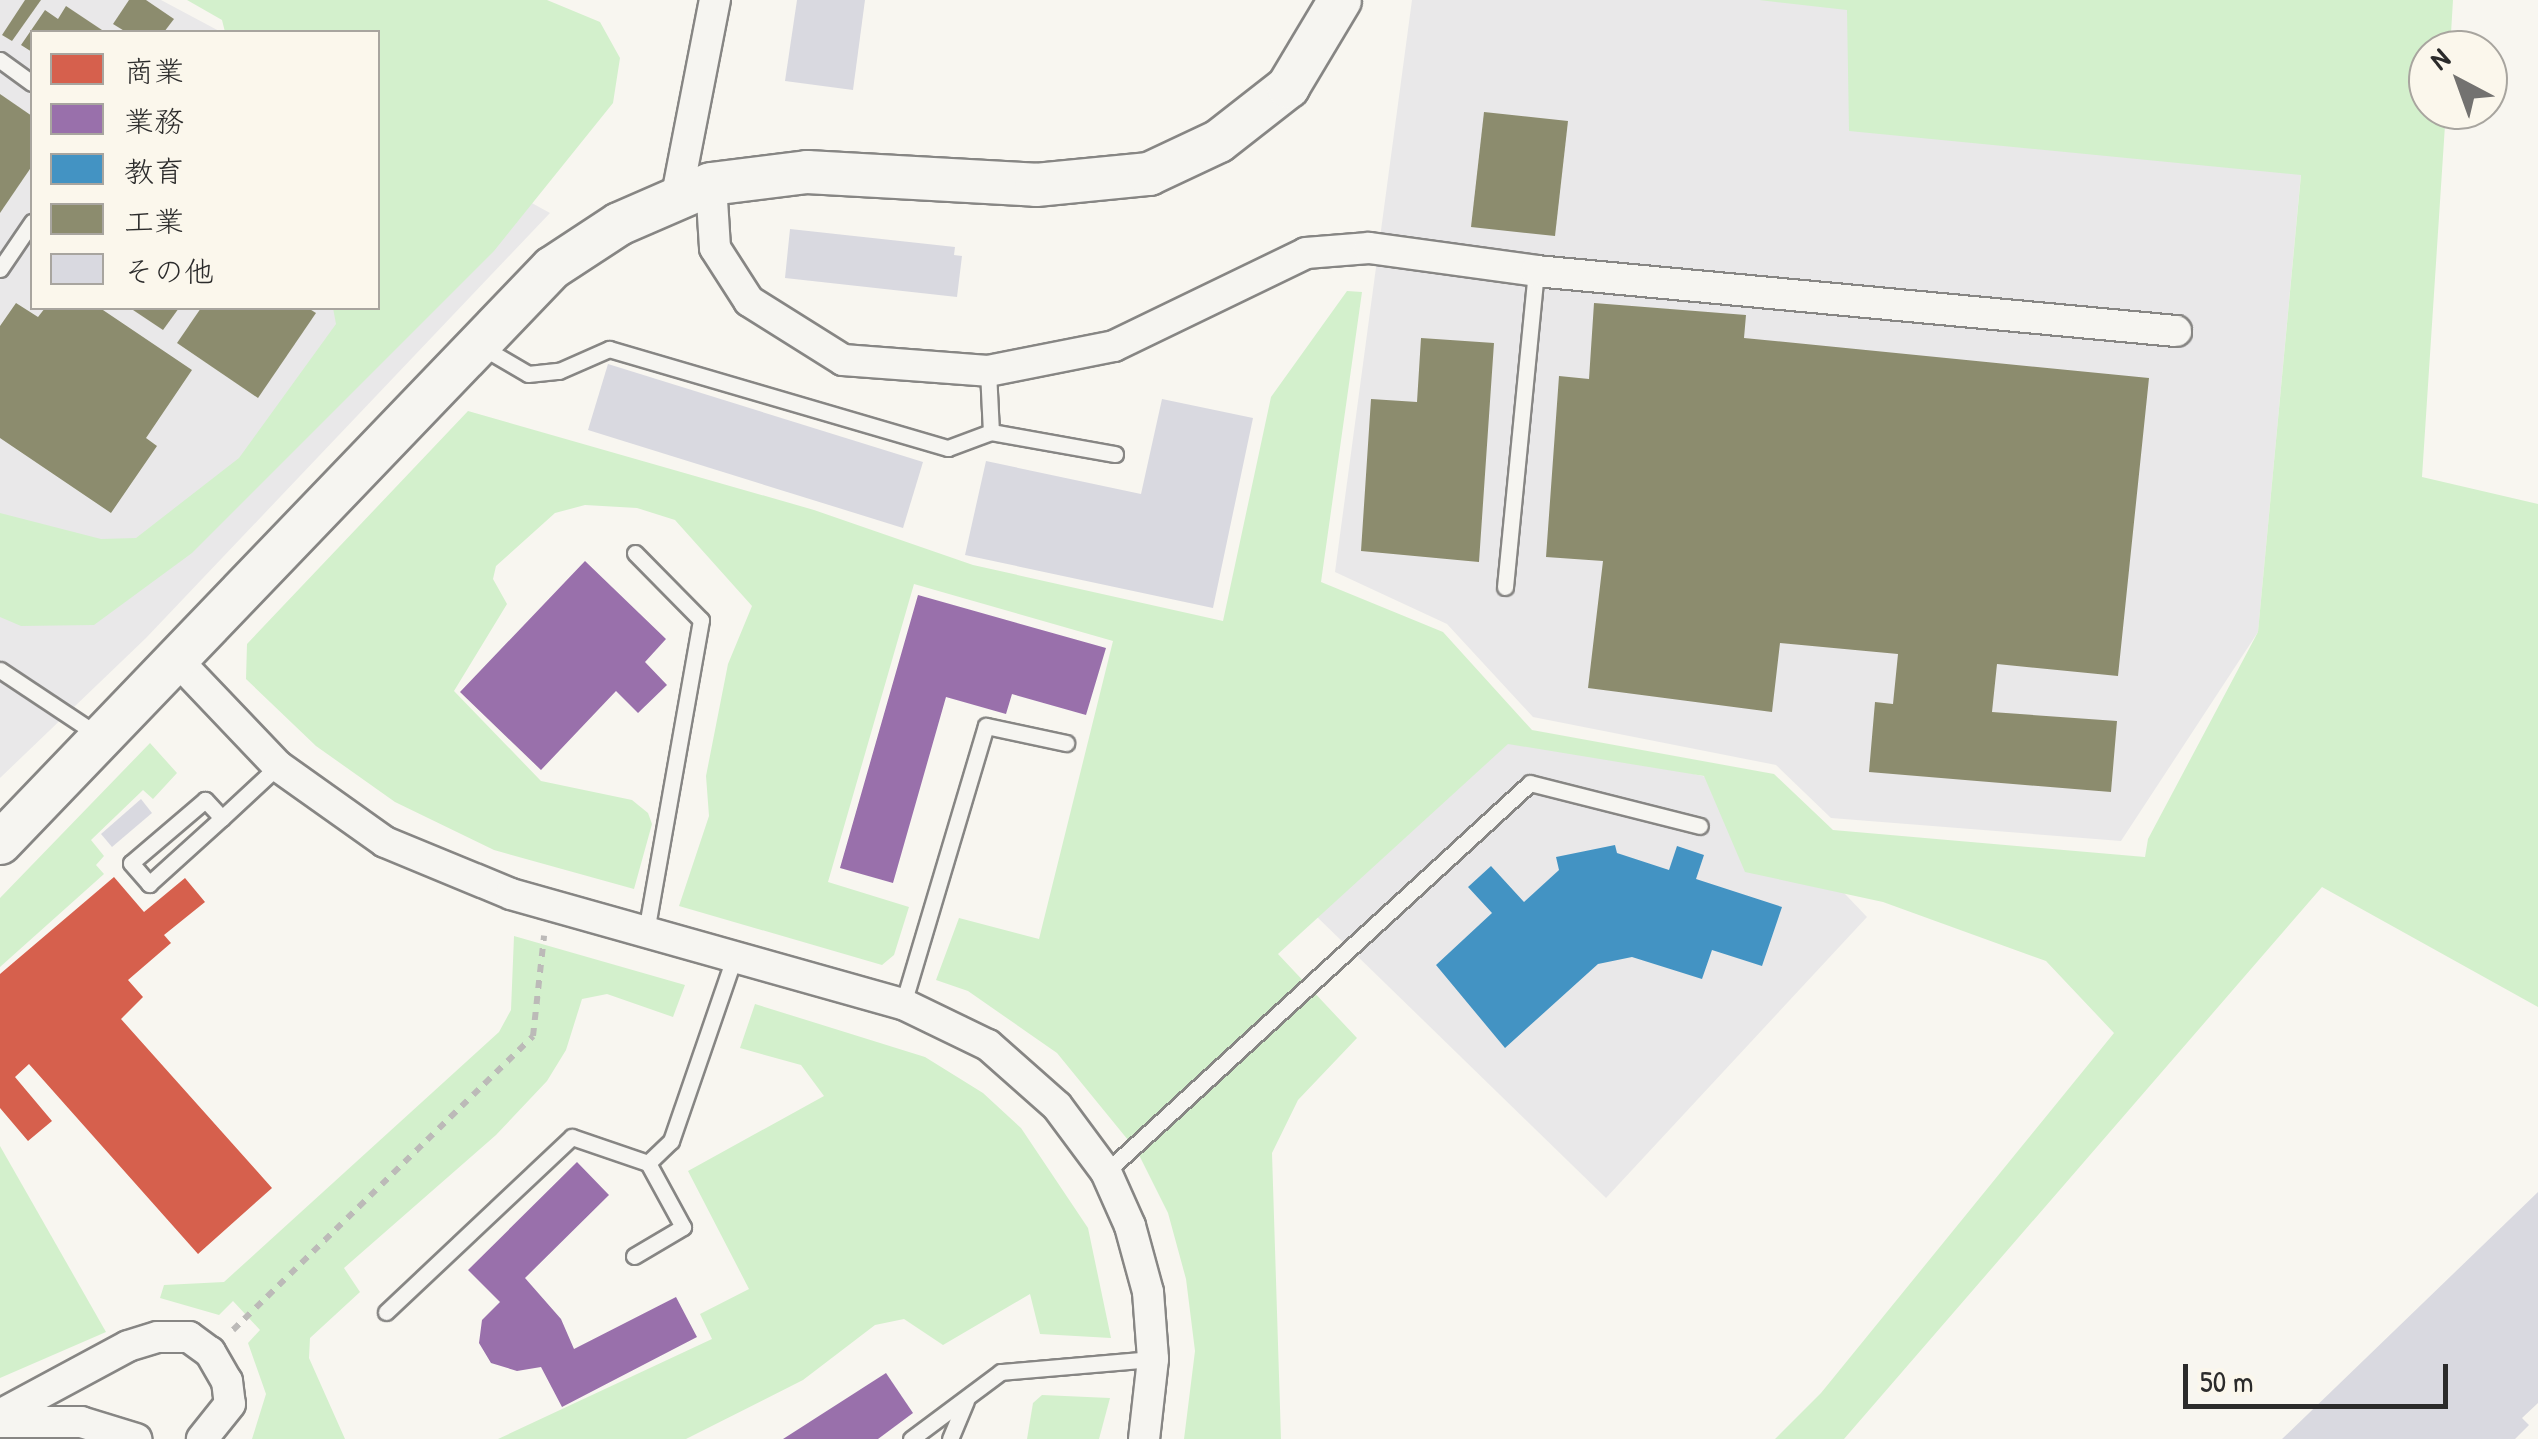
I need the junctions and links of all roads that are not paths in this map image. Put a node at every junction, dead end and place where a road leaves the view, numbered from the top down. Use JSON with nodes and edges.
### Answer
{"nodes":[{"id":1,"x":716,"y":0,"type":"edge"},
{"id":2,"x":1340,"y":0,"type":"edge"},
{"id":3,"x":0,"y":60,"type":"edge"},
{"id":4,"x":30,"y":82,"type":"edge"},
{"id":5,"x":694,"y":189,"type":"junction"},
{"id":6,"x":30,"y":225,"type":"edge"},
{"id":7,"x":0,"y":269,"type":"edge"},
{"id":8,"x":1536,"y":271,"type":"junction"},
{"id":9,"x":2176,"y":331,"type":"dead end"},
{"id":10,"x":478,"y":345,"type":"junction"},
{"id":11,"x":988,"y":372,"type":"junction"},
{"id":12,"x":991,"y":432,"type":"junction"},
{"id":13,"x":1115,"y":454,"type":"dead end"},
{"id":14,"x":635,"y":553,"type":"dead end"},
{"id":15,"x":1506,"y":587,"type":"dead end"},
{"id":16,"x":176,"y":660,"type":"junction"},
{"id":17,"x":0,"y":670,"type":"edge"},
{"id":18,"x":102,"y":738,"type":"junction"},
{"id":19,"x":1066,"y":742,"type":"dead end"},
{"id":20,"x":278,"y":766,"type":"junction"},
{"id":21,"x":222,"y":818,"type":"junction"},
{"id":22,"x":1700,"y":826,"type":"dead end"},
{"id":23,"x":0,"y":844,"type":"edge"},
{"id":24,"x":646,"y":933,"type":"junction"},
{"id":25,"x":735,"y":955,"type":"junction"},
{"id":26,"x":903,"y":1004,"type":"junction"},
{"id":27,"x":648,"y":1163,"type":"junction"},
{"id":28,"x":1106,"y":1172,"type":"junction"},
{"id":29,"x":634,"y":1256,"type":"dead end"},
{"id":30,"x":386,"y":1312,"type":"dead end"},
{"id":31,"x":1153,"y":1359,"type":"junction"},
{"id":32,"x":968,"y":1397,"type":"junction"},
{"id":33,"x":0,"y":1418,"type":"edge"},
{"id":34,"x":136,"y":1439,"type":"edge"},
{"id":35,"x":202,"y":1439,"type":"edge"},
{"id":36,"x":912,"y":1439,"type":"edge"},
{"id":37,"x":950,"y":1439,"type":"edge"},
{"id":38,"x":1144,"y":1439,"type":"edge"}],
"edges":[{"from":1,"to":5,"type":"street"},
{"from":2,"to":5,"type":"street"},
{"from":3,"to":4,"type":"lane"},
{"from":5,"to":10,"type":"street"},
{"from":5,"to":11,"type":"street"},
{"from":6,"to":7,"type":"lane"},
{"from":8,"to":9,"type":"street"},
{"from":8,"to":11,"type":"street"},
{"from":8,"to":15,"type":"lane"},
{"from":10,"to":12,"type":"lane"},
{"from":10,"to":16,"type":"street"},
{"from":11,"to":12,"type":"lane"},
{"from":12,"to":13,"type":"lane"},
{"from":14,"to":24,"type":"lane"},
{"from":16,"to":18,"type":"street"},
{"from":16,"to":20,"type":"street"},
{"from":17,"to":18,"type":"lane"},
{"from":18,"to":23,"type":"street"},
{"from":19,"to":26,"type":"lane"},
{"from":20,"to":21,"type":"lane"},
{"from":20,"to":24,"type":"street"},
{"from":21,"to":21,"type":"lane"},
{"from":22,"to":28,"type":"lane"},
{"from":24,"to":25,"type":"street"},
{"from":25,"to":26,"type":"street"},
{"from":25,"to":27,"type":"lane"},
{"from":26,"to":28,"type":"street"},
{"from":27,"to":29,"type":"lane"},
{"from":27,"to":30,"type":"lane"},
{"from":28,"to":31,"type":"street"},
{"from":31,"to":32,"type":"lane"},
{"from":31,"to":38,"type":"street"},
{"from":32,"to":36,"type":"lane"},
{"from":32,"to":37,"type":"lane"},
{"from":33,"to":34,"type":"street"},
{"from":33,"to":35,"type":"street"}]}
